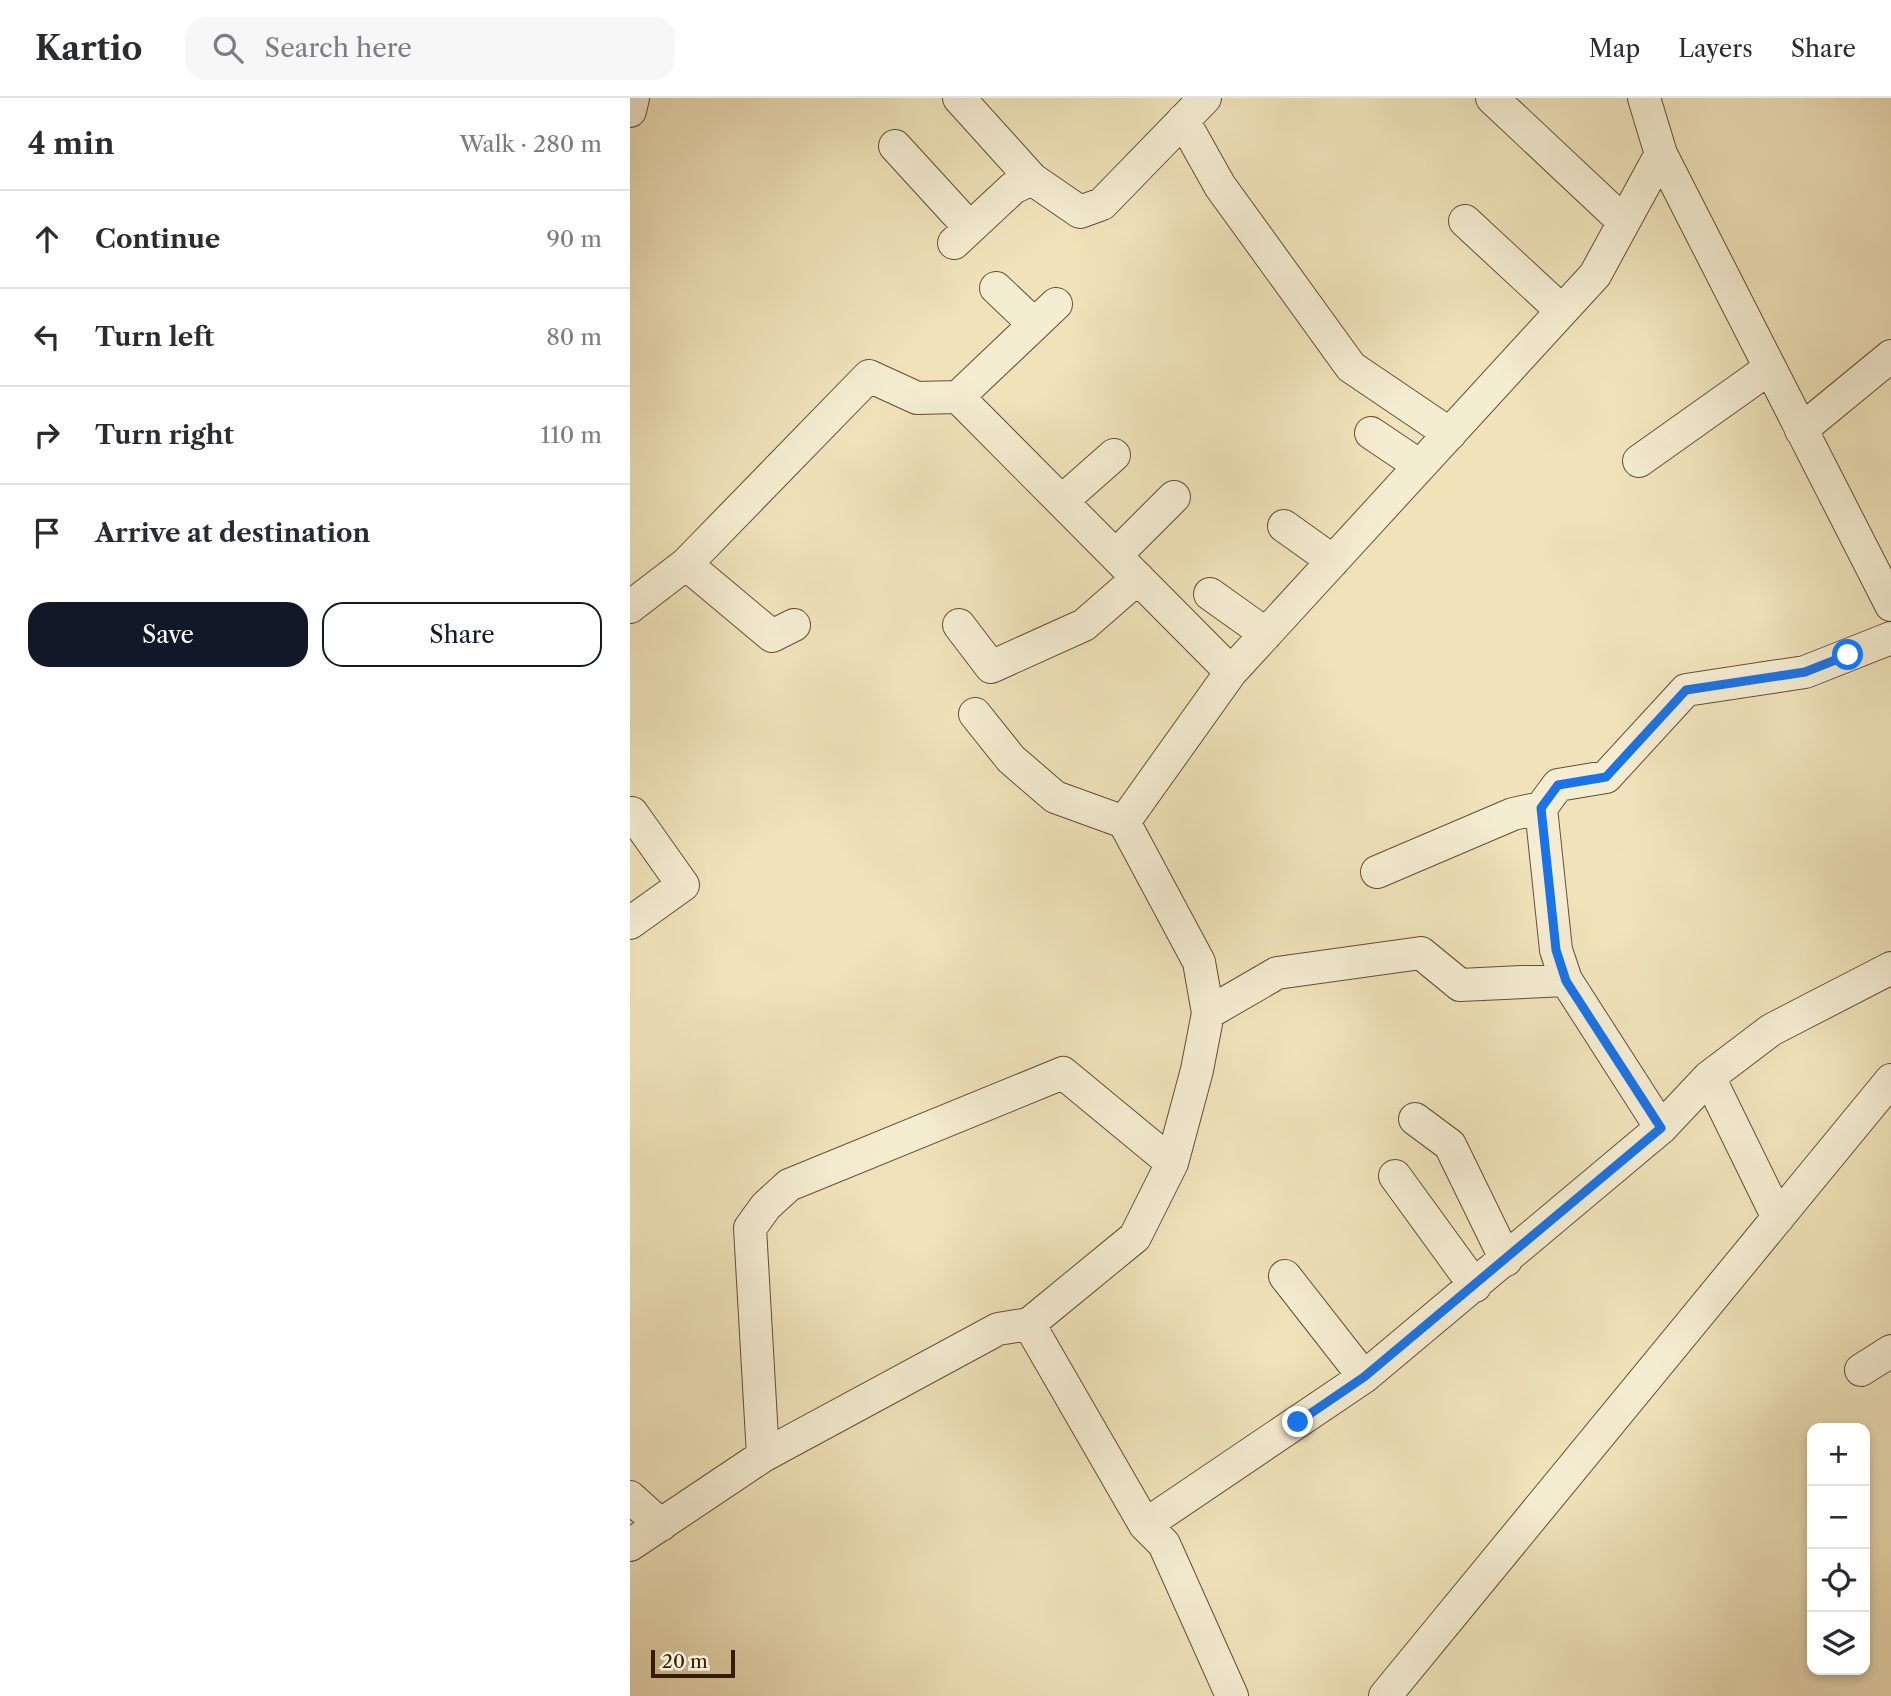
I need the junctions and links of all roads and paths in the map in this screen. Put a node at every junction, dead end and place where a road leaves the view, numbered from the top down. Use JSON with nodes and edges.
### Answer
{"nodes":[{"id":1,"x":633,"y":98,"type":"edge"},
{"id":2,"x":959,"y":98,"type":"edge"},
{"id":3,"x":1492,"y":98,"type":"edge"},
{"id":4,"x":1644,"y":98,"type":"edge"},
{"id":5,"x":1194,"y":109,"type":"edge"},
{"id":6,"x":630,"y":111,"type":"edge"},
{"id":7,"x":895,"y":146,"type":"dead end"},
{"id":8,"x":1661,"y":154,"type":"junction"},
{"id":9,"x":1032,"y":178,"type":"junction"},
{"id":10,"x":1465,"y":221,"type":"dead end"},
{"id":11,"x":1624,"y":222,"type":"junction"},
{"id":12,"x":996,"y":288,"type":"dead end"},
{"id":13,"x":1562,"y":311,"type":"junction"},
{"id":14,"x":1891,"y":356,"type":"edge"},
{"id":15,"x":1770,"y":368,"type":"junction"},
{"id":16,"x":958,"y":397,"type":"junction"},
{"id":17,"x":1801,"y":430,"type":"junction"},
{"id":18,"x":1371,"y":433,"type":"dead end"},
{"id":19,"x":1450,"y":434,"type":"junction"},
{"id":20,"x":1114,"y":455,"type":"dead end"},
{"id":21,"x":1639,"y":461,"type":"dead end"},
{"id":22,"x":1420,"y":466,"type":"junction"},
{"id":23,"x":1174,"y":497,"type":"dead end"},
{"id":24,"x":1062,"y":502,"type":"junction"},
{"id":25,"x":1284,"y":526,"type":"dead end"},
{"id":26,"x":1116,"y":555,"type":"junction"},
{"id":27,"x":1333,"y":561,"type":"junction"},
{"id":28,"x":686,"y":564,"type":"junction"},
{"id":29,"x":1138,"y":578,"type":"junction"},
{"id":30,"x":1210,"y":594,"type":"dead end"},
{"id":31,"x":1891,"y":605,"type":"edge"},
{"id":32,"x":630,"y":607,"type":"edge"},
{"id":33,"x":794,"y":625,"type":"dead end"},
{"id":34,"x":959,"y":625,"type":"dead end"},
{"id":35,"x":1266,"y":634,"type":"junction"},
{"id":36,"x":1891,"y":638,"type":"edge"},
{"id":37,"x":1231,"y":672,"type":"junction"},
{"id":38,"x":975,"y":714,"type":"dead end"},
{"id":39,"x":1541,"y":808,"type":"junction"},
{"id":40,"x":632,"y":813,"type":"dead end"},
{"id":41,"x":1124,"y":822,"type":"junction"},
{"id":42,"x":1377,"y":872,"type":"dead end"},
{"id":43,"x":630,"y":923,"type":"edge"},
{"id":44,"x":1891,"y":968,"type":"edge"},
{"id":45,"x":1566,"y":981,"type":"junction"},
{"id":46,"x":1208,"y":1013,"type":"junction"},
{"id":47,"x":1709,"y":1077,"type":"junction"},
{"id":48,"x":1891,"y":1080,"type":"edge"},
{"id":49,"x":1415,"y":1119,"type":"dead end"},
{"id":50,"x":1661,"y":1128,"type":"junction"},
{"id":51,"x":1172,"y":1163,"type":"junction"},
{"id":52,"x":1395,"y":1176,"type":"dead end"},
{"id":53,"x":1778,"y":1217,"type":"junction"},
{"id":54,"x":1506,"y":1260,"type":"junction"},
{"id":55,"x":1285,"y":1276,"type":"dead end"},
{"id":56,"x":1475,"y":1286,"type":"junction"},
{"id":57,"x":1029,"y":1324,"type":"junction"},
{"id":58,"x":1891,"y":1351,"type":"edge"},
{"id":59,"x":1861,"y":1370,"type":"dead end"},
{"id":60,"x":1364,"y":1377,"type":"junction"},
{"id":61,"x":763,"y":1456,"type":"junction"},
{"id":62,"x":630,"y":1497,"type":"edge"},
{"id":63,"x":661,"y":1525,"type":"junction"},
{"id":64,"x":1145,"y":1525,"type":"junction"},
{"id":65,"x":630,"y":1545,"type":"edge"},
{"id":66,"x":1233,"y":1696,"type":"edge"},
{"id":67,"x":1385,"y":1696,"type":"edge"}],
"edges":[{"from":1,"to":6,"type":"street"},
{"from":2,"to":9,"type":"street"},
{"from":3,"to":11,"type":"street"},
{"from":4,"to":8,"type":"street"},
{"from":5,"to":9,"type":"street"},
{"from":5,"to":19,"type":"street"},
{"from":7,"to":9,"type":"street"},
{"from":8,"to":11,"type":"street"},
{"from":8,"to":15,"type":"street"},
{"from":10,"to":13,"type":"street"},
{"from":11,"to":13,"type":"street"},
{"from":12,"to":16,"type":"street"},
{"from":13,"to":19,"type":"street"},
{"from":14,"to":17,"type":"street"},
{"from":15,"to":17,"type":"street"},
{"from":15,"to":21,"type":"street"},
{"from":16,"to":24,"type":"street"},
{"from":16,"to":28,"type":"street"},
{"from":17,"to":31,"type":"street"},
{"from":18,"to":22,"type":"street"},
{"from":19,"to":22,"type":"street"},
{"from":20,"to":24,"type":"street"},
{"from":22,"to":27,"type":"street"},
{"from":23,"to":26,"type":"street"},
{"from":24,"to":26,"type":"street"},
{"from":25,"to":27,"type":"street"},
{"from":26,"to":29,"type":"street"},
{"from":27,"to":35,"type":"street"},
{"from":28,"to":32,"type":"street"},
{"from":28,"to":33,"type":"street"},
{"from":29,"to":34,"type":"street"},
{"from":29,"to":37,"type":"street"},
{"from":30,"to":35,"type":"street"},
{"from":35,"to":37,"type":"street"},
{"from":36,"to":39,"type":"street"},
{"from":37,"to":41,"type":"street"},
{"from":38,"to":41,"type":"street"},
{"from":39,"to":42,"type":"street"},
{"from":39,"to":45,"type":"street"},
{"from":40,"to":43,"type":"street"},
{"from":41,"to":46,"type":"street"},
{"from":44,"to":47,"type":"street"},
{"from":45,"to":46,"type":"street"},
{"from":45,"to":50,"type":"street"},
{"from":46,"to":51,"type":"street"},
{"from":47,"to":50,"type":"street"},
{"from":47,"to":53,"type":"street"},
{"from":48,"to":53,"type":"street"},
{"from":49,"to":54,"type":"street"},
{"from":50,"to":54,"type":"street"},
{"from":51,"to":57,"type":"street"},
{"from":51,"to":61,"type":"street"},
{"from":52,"to":56,"type":"street"},
{"from":53,"to":67,"type":"street"},
{"from":54,"to":56,"type":"street"},
{"from":55,"to":60,"type":"street"},
{"from":56,"to":60,"type":"street"},
{"from":57,"to":61,"type":"street"},
{"from":57,"to":64,"type":"street"},
{"from":58,"to":59,"type":"street"},
{"from":60,"to":64,"type":"street"},
{"from":61,"to":63,"type":"street"},
{"from":62,"to":63,"type":"street"},
{"from":63,"to":65,"type":"street"},
{"from":64,"to":66,"type":"street"}]}
